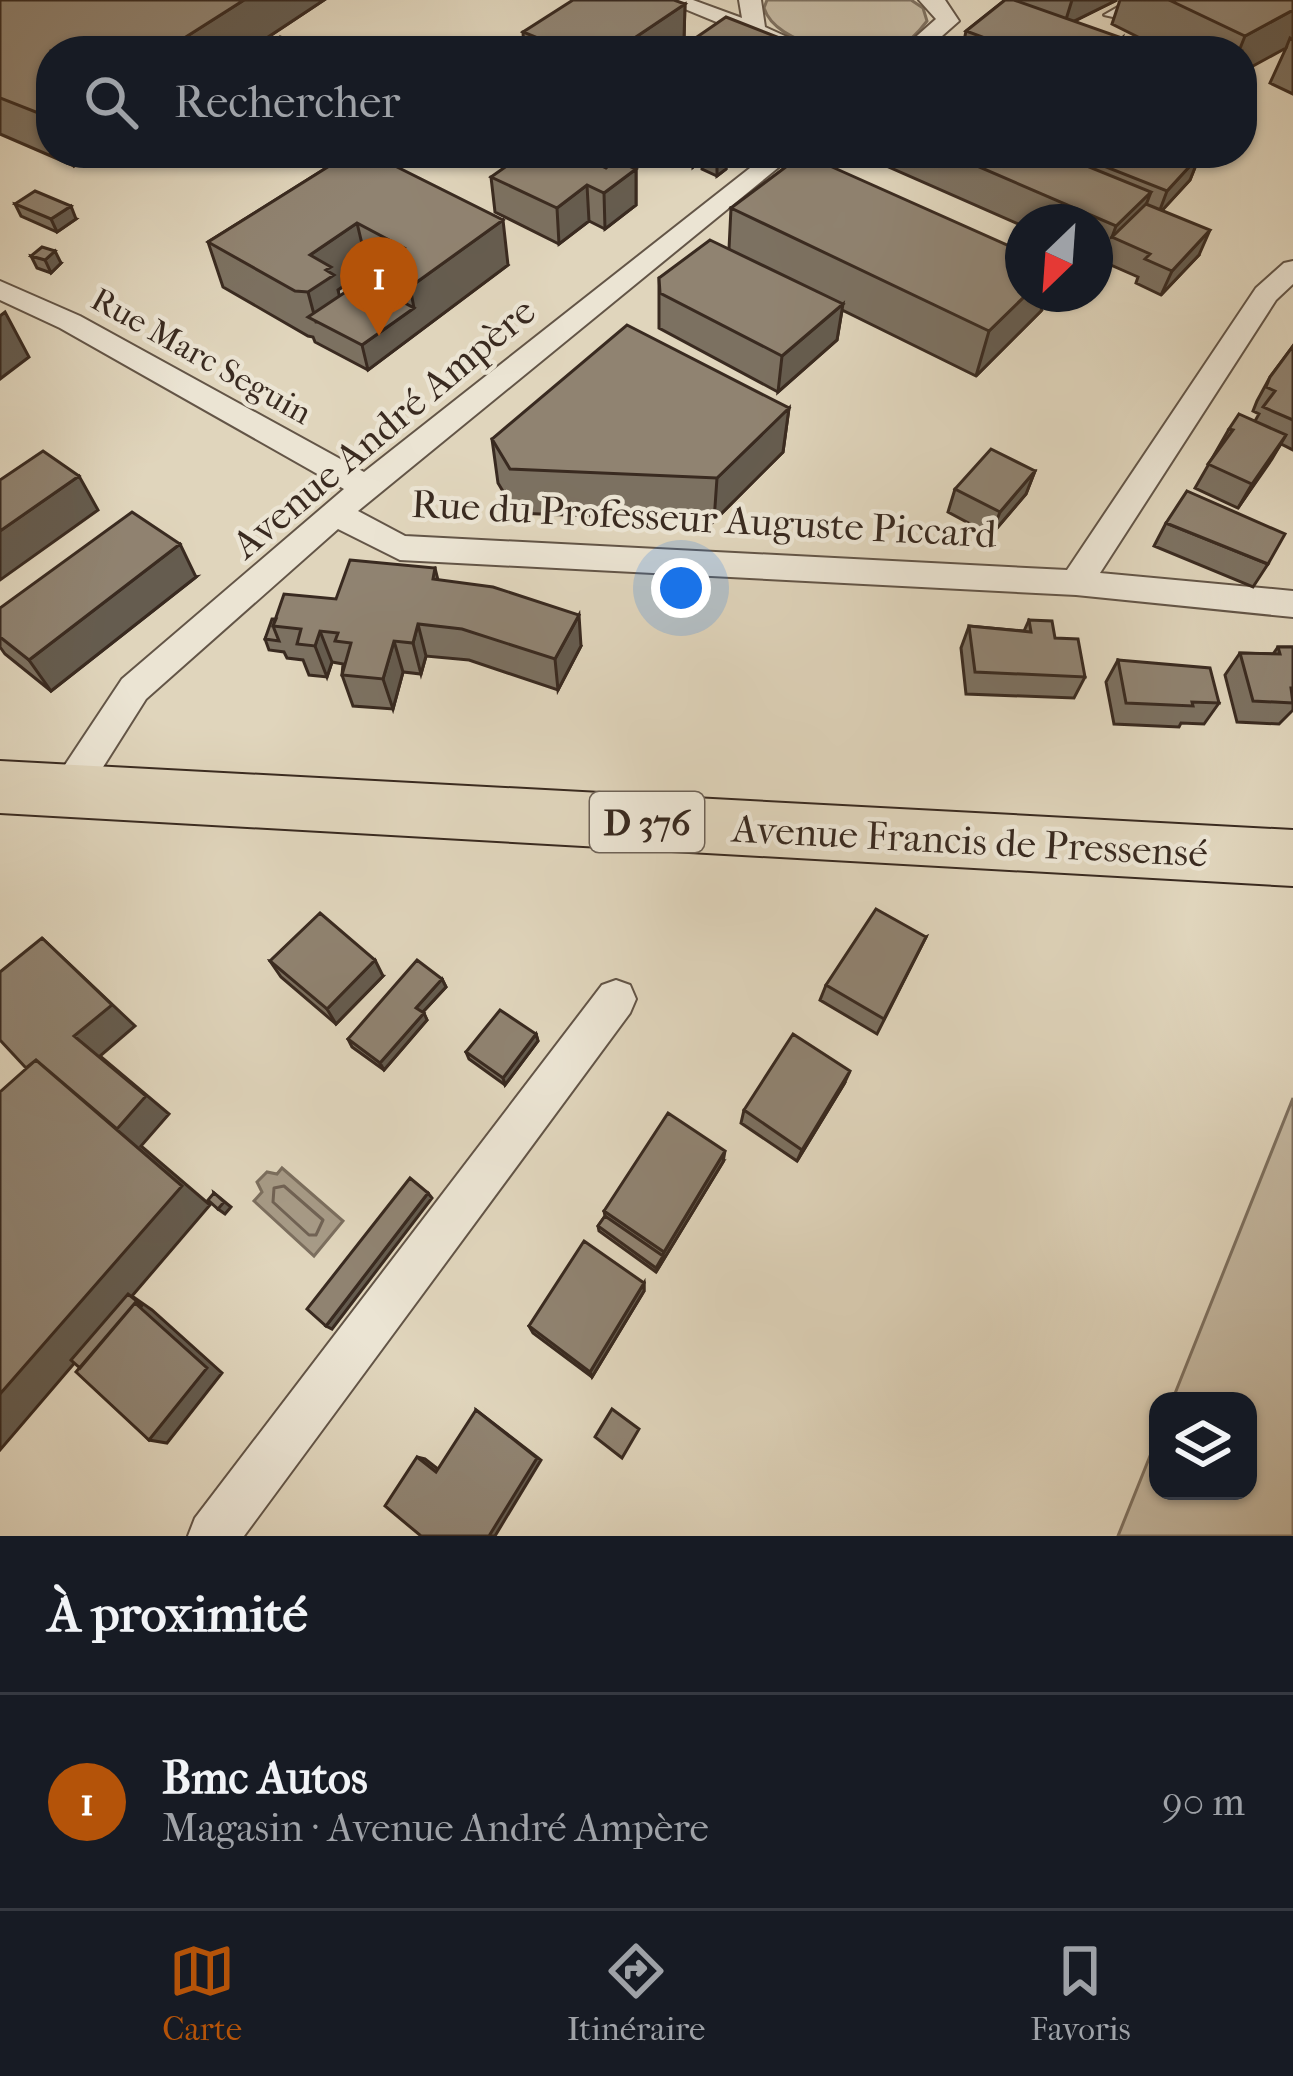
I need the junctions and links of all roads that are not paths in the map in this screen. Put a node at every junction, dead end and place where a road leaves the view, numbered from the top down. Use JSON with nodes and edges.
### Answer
{"nodes":[{"id":1,"x":674,"y":0,"type":"edge"},
{"id":2,"x":749,"y":0,"type":"edge"},
{"id":3,"x":930,"y":0,"type":"edge"},
{"id":4,"x":1138,"y":0,"type":"edge"},
{"id":5,"x":1109,"y":15,"type":"dead end"},
{"id":6,"x":755,"y":31,"type":"junction"},
{"id":7,"x":768,"y":36,"type":"edge"},
{"id":8,"x":930,"y":36,"type":"edge"},
{"id":9,"x":765,"y":168,"type":"edge"},
{"id":10,"x":1293,"y":268,"type":"edge"},
{"id":11,"x":0,"y":290,"type":"edge"},
{"id":12,"x":1280,"y":293,"type":"edge"},
{"id":13,"x":366,"y":487,"type":"junction"},
{"id":14,"x":335,"y":513,"type":"junction"},
{"id":15,"x":1076,"y":583,"type":"junction"},
{"id":16,"x":1293,"y":604,"type":"edge"},
{"id":17,"x":0,"y":788,"type":"edge"},
{"id":18,"x":66,"y":794,"type":"junction"},
{"id":19,"x":1293,"y":858,"type":"edge"},
{"id":20,"x":616,"y":999,"type":"dead end"},
{"id":21,"x":213,"y":1536,"type":"edge"}],
"edges":[{"from":1,"to":6,"type":"street"},
{"from":2,"to":6,"type":"street"},
{"from":3,"to":8,"type":"street"},
{"from":4,"to":5,"type":"lane"},
{"from":6,"to":7,"type":"street"},
{"from":9,"to":13,"type":"street","name":"Avenue André Ampère"},
{"from":10,"to":12,"type":"street"},
{"from":11,"to":13,"type":"street","name":"Rue Marc Seguin"},
{"from":12,"to":15,"type":"street"},
{"from":13,"to":14,"type":"street","name":"Avenue André Ampère"},
{"from":14,"to":15,"type":"street","name":"Rue du Professeur Auguste Piccard"},
{"from":14,"to":18,"type":"street","name":"Avenue André Ampère"},
{"from":15,"to":16,"type":"street","name":"Rue du Professeur Auguste Piccard"},
{"from":17,"to":18,"type":"main road","name":"Avenue Francis de Pressensé","number":"D 376"},
{"from":18,"to":19,"type":"main road","name":"Avenue Francis de Pressensé","number":"D 376"},
{"from":20,"to":21,"type":"street"}]}
